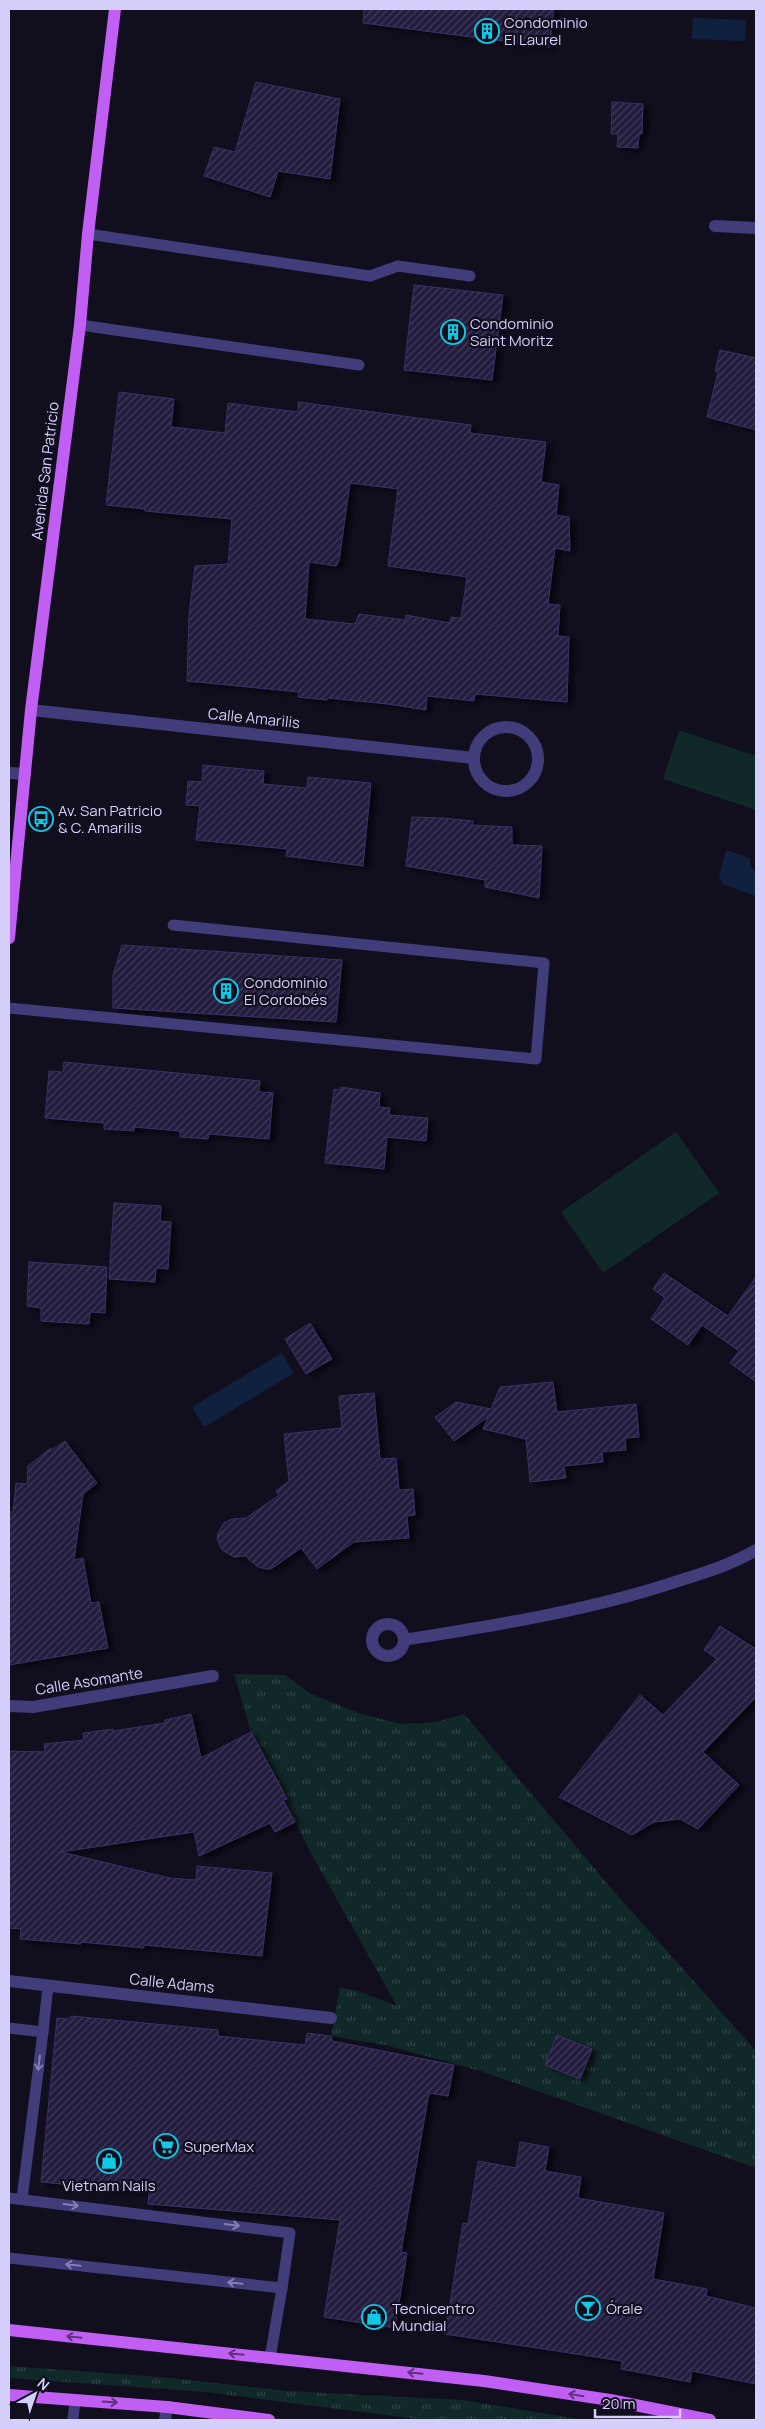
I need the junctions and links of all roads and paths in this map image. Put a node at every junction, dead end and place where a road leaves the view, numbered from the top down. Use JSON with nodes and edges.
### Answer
{"nodes":[{"id":1,"x":115,"y":9,"type":"edge"},
{"id":2,"x":715,"y":226,"type":"dead end"},
{"id":3,"x":756,"y":228,"type":"edge"},
{"id":4,"x":88,"y":234,"type":"junction"},
{"id":5,"x":470,"y":276,"type":"dead end"},
{"id":6,"x":80,"y":325,"type":"junction"},
{"id":7,"x":359,"y":365,"type":"dead end"},
{"id":8,"x":31,"y":710,"type":"junction"},
{"id":9,"x":474,"y":758,"type":"junction"},
{"id":10,"x":9,"y":772,"type":"edge"},
{"id":11,"x":25,"y":774,"type":"junction"},
{"id":12,"x":10,"y":910,"type":"edge"},
{"id":13,"x":173,"y":925,"type":"dead end"},
{"id":14,"x":9,"y":938,"type":"edge"},
{"id":15,"x":9,"y":1008,"type":"edge"},
{"id":16,"x":756,"y":1550,"type":"edge"},
{"id":17,"x":404,"y":1640,"type":"dead end"},
{"id":18,"x":213,"y":1676,"type":"dead end"},
{"id":19,"x":9,"y":1706,"type":"edge"},
{"id":20,"x":9,"y":1981,"type":"edge"},
{"id":21,"x":48,"y":1986,"type":"junction"},
{"id":22,"x":331,"y":2018,"type":"dead end"},
{"id":23,"x":9,"y":2028,"type":"edge"},
{"id":24,"x":43,"y":2032,"type":"junction"},
{"id":25,"x":9,"y":2198,"type":"edge"},
{"id":26,"x":22,"y":2199,"type":"junction"},
{"id":27,"x":9,"y":2258,"type":"edge"},
{"id":28,"x":282,"y":2288,"type":"junction"},
{"id":29,"x":9,"y":2330,"type":"edge"},
{"id":30,"x":270,"y":2358,"type":"junction"},
{"id":31,"x":9,"y":2395,"type":"edge"},
{"id":32,"x":75,"y":2400,"type":"junction"},
{"id":33,"x":167,"y":2407,"type":"junction"},
{"id":34,"x":73,"y":2420,"type":"edge"},
{"id":35,"x":165,"y":2420,"type":"edge"},
{"id":36,"x":269,"y":2420,"type":"edge"},
{"id":37,"x":710,"y":2420,"type":"edge"}],
"edges":[{"from":1,"to":4,"type":"main road","name":"Avenida San Patricio"},
{"from":2,"to":3,"type":"street"},
{"from":4,"to":5,"type":"lane"},
{"from":4,"to":6,"type":"main road","name":"Avenida San Patricio"},
{"from":6,"to":7,"type":"lane"},
{"from":6,"to":8,"type":"main road","name":"Avenida San Patricio"},
{"from":8,"to":9,"type":"street","name":"Calle Amarilis"},
{"from":8,"to":11,"type":"main road","name":"Avenida San Patricio"},
{"from":9,"to":9,"type":"street"},
{"from":10,"to":11,"type":"street"},
{"from":11,"to":12,"type":"main road","name":"Avenida San Patricio"},
{"from":12,"to":14,"type":"main road","name":"Avenida San Patricio"},
{"from":13,"to":15,"type":"lane"},
{"from":16,"to":17,"type":"street"},
{"from":18,"to":19,"type":"street","name":"Calle Asomante"},
{"from":20,"to":21,"type":"street","name":"Calle Adams"},
{"from":21,"to":22,"type":"street","name":"Calle Adams"},
{"from":21,"to":24,"type":"lane"},
{"from":23,"to":24,"type":"lane"},
{"from":24,"to":26,"type":"lane","one_way":true},
{"from":25,"to":26,"type":"lane"},
{"from":26,"to":28,"type":"lane","one_way":true},
{"from":28,"to":27,"type":"lane","one_way":true},
{"from":28,"to":30,"type":"lane"},
{"from":30,"to":29,"type":"main road","one_way":true},
{"from":37,"to":30,"type":"main road","one_way":true},
{"from":31,"to":32,"type":"main road"},
{"from":32,"to":33,"type":"main road","one_way":true},
{"from":32,"to":34,"type":"lane"},
{"from":33,"to":35,"type":"street"},
{"from":33,"to":36,"type":"main road"}]}
